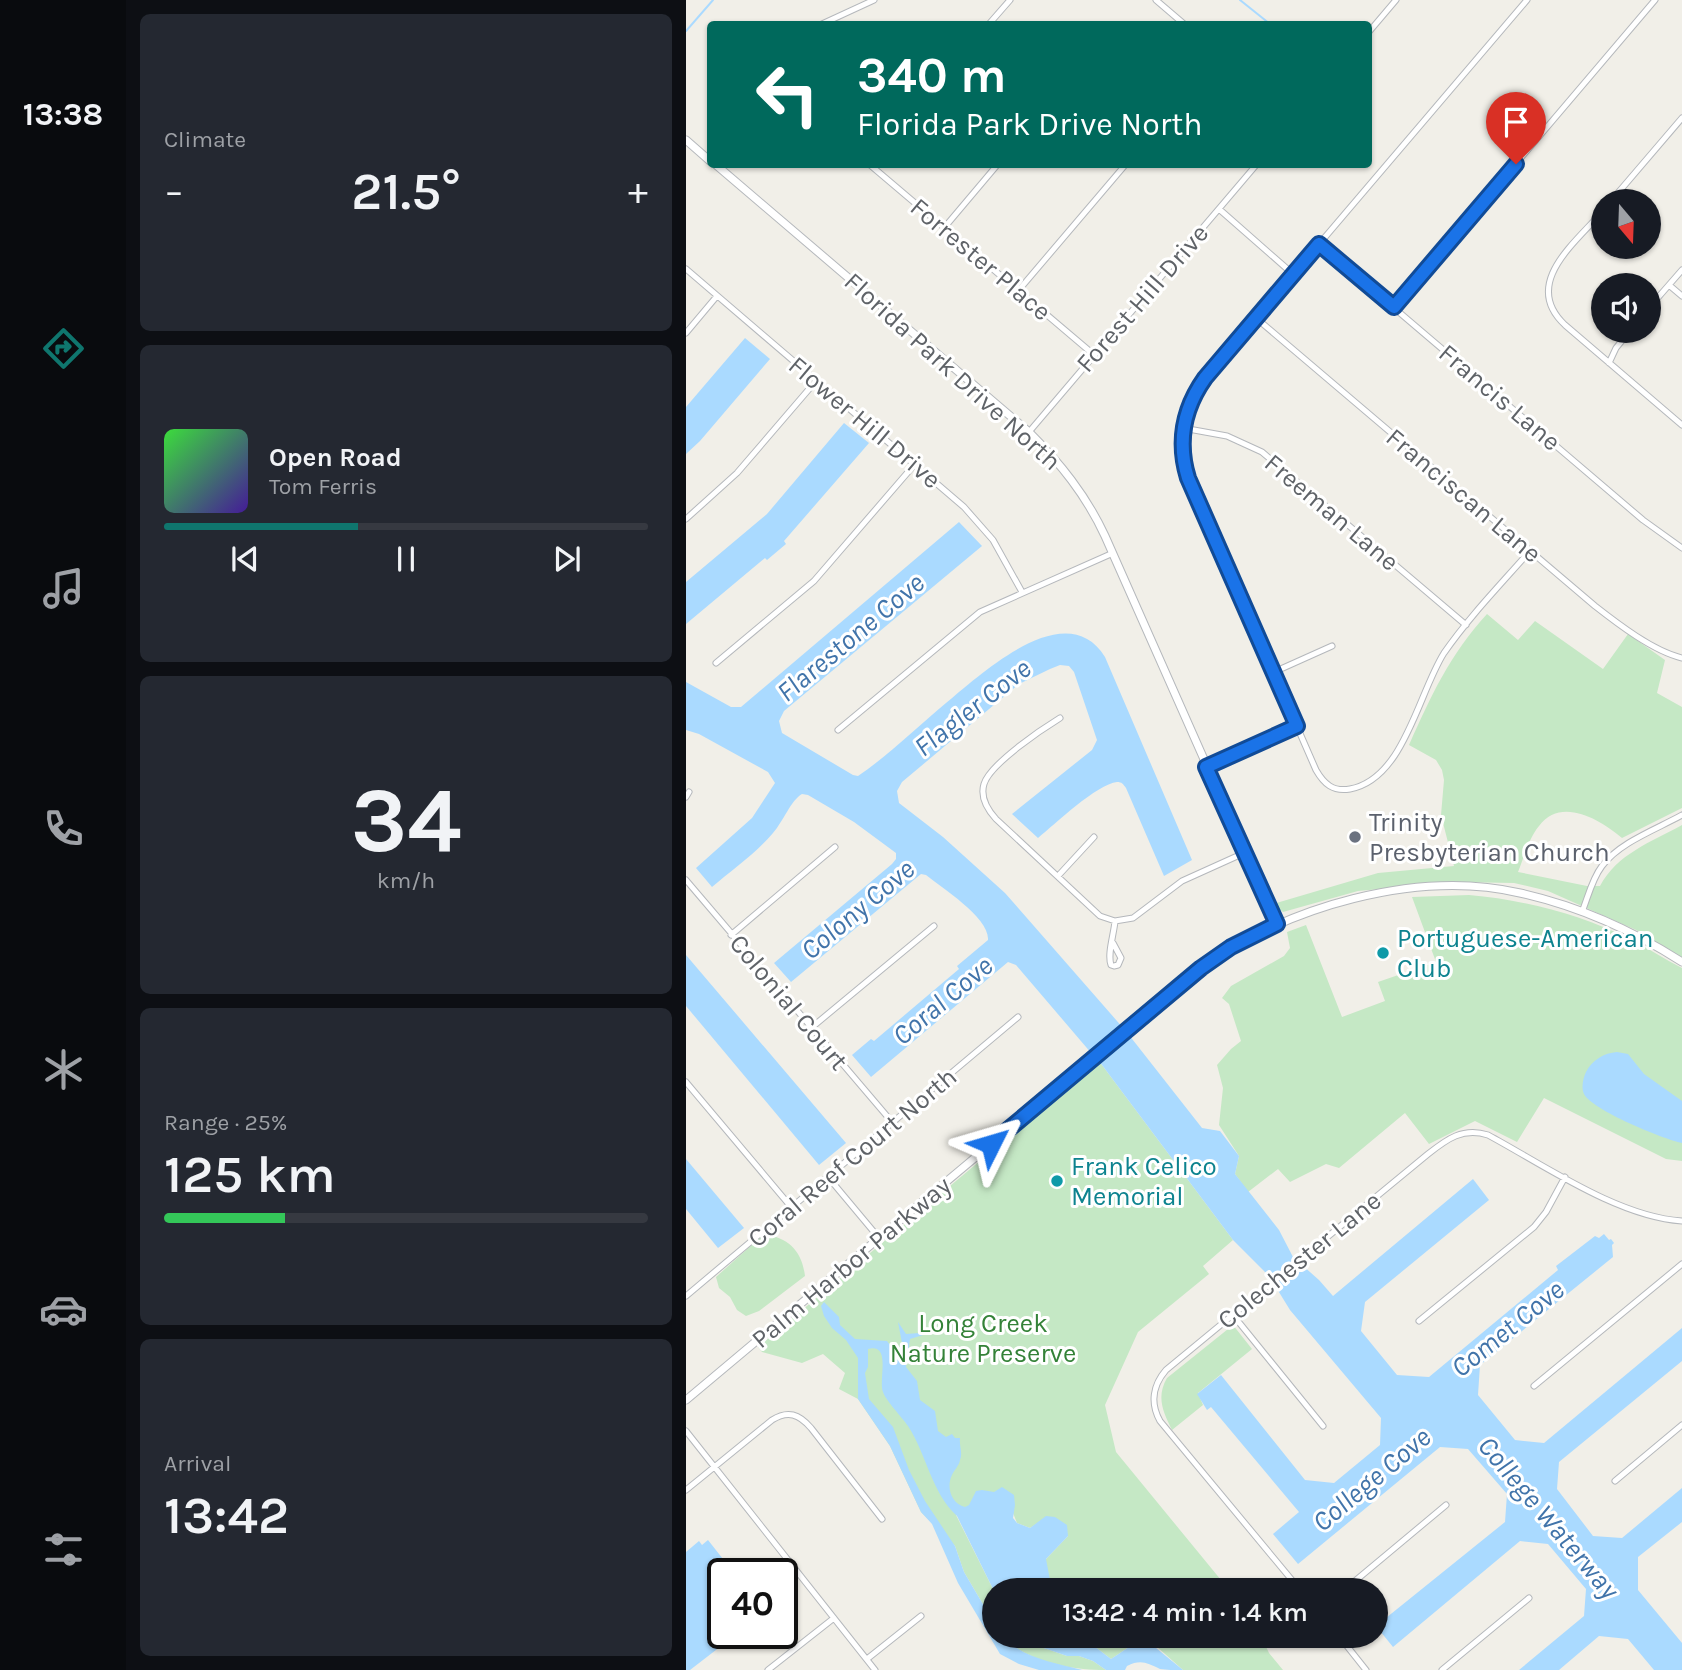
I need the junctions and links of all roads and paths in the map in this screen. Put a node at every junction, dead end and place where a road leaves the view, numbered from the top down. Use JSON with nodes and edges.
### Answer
{"nodes":[{"id":1,"x":874,"y":0,"type":"edge"},
{"id":2,"x":1010,"y":0,"type":"edge"},
{"id":3,"x":1156,"y":0,"type":"edge"},
{"id":4,"x":1396,"y":0,"type":"edge"},
{"id":5,"x":1527,"y":0,"type":"edge"},
{"id":6,"x":1655,"y":0,"type":"edge"},
{"id":7,"x":828,"y":21,"type":"edge"},
{"id":8,"x":992,"y":21,"type":"edge"},
{"id":9,"x":1180,"y":21,"type":"edge"},
{"id":10,"x":1372,"y":28,"type":"edge"},
{"id":11,"x":1682,"y":118,"type":"edge"},
{"id":12,"x":686,"y":140,"type":"edge"},
{"id":13,"x":707,"y":158,"type":"edge"},
{"id":14,"x":720,"y":168,"type":"edge"},
{"id":15,"x":873,"y":168,"type":"edge"},
{"id":16,"x":995,"y":168,"type":"edge"},
{"id":17,"x":1123,"y":168,"type":"edge"},
{"id":18,"x":1253,"y":168,"type":"edge"},
{"id":19,"x":1621,"y":189,"type":"edge"},
{"id":20,"x":1219,"y":209,"type":"junction"},
{"id":21,"x":1591,"y":225,"type":"edge"},
{"id":22,"x":944,"y":228,"type":"junction"},
{"id":23,"x":1319,"y":244,"type":"junction"},
{"id":24,"x":686,"y":269,"type":"edge"},
{"id":25,"x":1682,"y":270,"type":"edge"},
{"id":26,"x":1293,"y":274,"type":"junction"},
{"id":27,"x":1669,"y":285,"type":"junction"},
{"id":28,"x":1018,"y":291,"type":"junction"},
{"id":29,"x":1661,"y":294,"type":"edge"},
{"id":30,"x":717,"y":296,"type":"junction"},
{"id":31,"x":1682,"y":296,"type":"edge"},
{"id":32,"x":1394,"y":307,"type":"junction"},
{"id":33,"x":1256,"y":318,"type":"junction"},
{"id":34,"x":686,"y":332,"type":"edge"},
{"id":35,"x":1620,"y":343,"type":"edge"},
{"id":36,"x":1093,"y":354,"type":"junction"},
{"id":37,"x":1609,"y":363,"type":"junction"},
{"id":38,"x":816,"y":381,"type":"junction"},
{"id":39,"x":1682,"y":425,"type":"edge"},
{"id":40,"x":1183,"y":428,"type":"junction"},
{"id":41,"x":1029,"y":432,"type":"junction"},
{"id":42,"x":915,"y":464,"type":"junction"},
{"id":43,"x":686,"y":519,"type":"edge"},
{"id":44,"x":1682,"y":548,"type":"edge"},
{"id":45,"x":1530,"y":551,"type":"junction"},
{"id":46,"x":1113,"y":553,"type":"junction"},
{"id":47,"x":1022,"y":592,"type":"junction"},
{"id":48,"x":1466,"y":625,"type":"junction"},
{"id":49,"x":1332,"y":646,"type":"dead end"},
{"id":50,"x":1682,"y":658,"type":"edge"},
{"id":51,"x":716,"y":663,"type":"dead end"},
{"id":52,"x":1273,"y":672,"type":"junction"},
{"id":53,"x":1060,"y":718,"type":"dead end"},
{"id":54,"x":1297,"y":726,"type":"junction"},
{"id":55,"x":838,"y":730,"type":"dead end"},
{"id":56,"x":1206,"y":767,"type":"junction"},
{"id":57,"x":1682,"y":815,"type":"edge"},
{"id":58,"x":1094,"y":837,"type":"dead end"},
{"id":59,"x":835,"y":848,"type":"dead end"},
{"id":60,"x":1244,"y":853,"type":"junction"},
{"id":61,"x":1058,"y":876,"type":"junction"},
{"id":62,"x":686,"y":880,"type":"edge"},
{"id":63,"x":1582,"y":912,"type":"junction"},
{"id":64,"x":1115,"y":921,"type":"junction"},
{"id":65,"x":1277,"y":924,"type":"junction"},
{"id":66,"x":934,"y":926,"type":"dead end"},
{"id":67,"x":731,"y":934,"type":"junction"},
{"id":68,"x":1113,"y":943,"type":"dead end"},
{"id":69,"x":1682,"y":962,"type":"edge"},
{"id":70,"x":1018,"y":1017,"type":"dead end"},
{"id":71,"x":811,"y":1028,"type":"junction"},
{"id":72,"x":686,"y":1082,"type":"edge"},
{"id":73,"x":892,"y":1122,"type":"junction"},
{"id":74,"x":828,"y":1177,"type":"junction"},
{"id":75,"x":1565,"y":1177,"type":"junction"},
{"id":76,"x":792,"y":1208,"type":"junction"},
{"id":77,"x":1682,"y":1221,"type":"edge"},
{"id":78,"x":879,"y":1238,"type":"junction"},
{"id":79,"x":1682,"y":1264,"type":"edge"},
{"id":80,"x":686,"y":1284,"type":"edge"},
{"id":81,"x":692,"y":1291,"type":"junction"},
{"id":82,"x":686,"y":1296,"type":"edge"},
{"id":83,"x":1233,"y":1315,"type":"junction"},
{"id":84,"x":1419,"y":1321,"type":"dead end"},
{"id":85,"x":1534,"y":1386,"type":"dead end"},
{"id":86,"x":686,"y":1399,"type":"edge"},
{"id":87,"x":1323,"y":1426,"type":"dead end"},
{"id":88,"x":1682,"y":1426,"type":"edge"},
{"id":89,"x":686,"y":1431,"type":"edge"},
{"id":90,"x":714,"y":1466,"type":"junction"},
{"id":91,"x":1615,"y":1481,"type":"dead end"},
{"id":92,"x":686,"y":1490,"type":"edge"},
{"id":93,"x":1446,"y":1506,"type":"dead end"},
{"id":94,"x":882,"y":1519,"type":"dead end"},
{"id":95,"x":1290,"y":1578,"type":"edge"},
{"id":96,"x":1359,"y":1578,"type":"edge"},
{"id":97,"x":1529,"y":1598,"type":"dead end"},
{"id":98,"x":921,"y":1616,"type":"dead end"},
{"id":99,"x":834,"y":1618,"type":"junction"},
{"id":100,"x":1349,"y":1648,"type":"edge"},
{"id":101,"x":867,"y":1659,"type":"junction"},
{"id":102,"x":768,"y":1670,"type":"edge"},
{"id":103,"x":876,"y":1670,"type":"edge"},
{"id":104,"x":1366,"y":1670,"type":"edge"},
{"id":105,"x":1442,"y":1670,"type":"edge"}],
"edges":[{"from":1,"to":7,"type":"street"},
{"from":2,"to":8,"type":"street"},
{"from":3,"to":9,"type":"street"},
{"from":4,"to":10,"type":"street"},
{"from":5,"to":23,"type":"street"},
{"from":6,"to":32,"type":"street"},
{"from":11,"to":19,"type":"street"},
{"from":12,"to":13,"type":"street"},
{"from":14,"to":41,"type":"street","name":"Florida Park Drive North"},
{"from":15,"to":22,"type":"street","name":"Forrester Place"},
{"from":16,"to":22,"type":"street"},
{"from":17,"to":28,"type":"street"},
{"from":18,"to":20,"type":"street","name":"Forest Hill Drive"},
{"from":20,"to":26,"type":"street"},
{"from":20,"to":36,"type":"street","name":"Forest Hill Drive"},
{"from":21,"to":37,"type":"street"},
{"from":22,"to":28,"type":"street","name":"Forrester Place"},
{"from":23,"to":26,"type":"street"},
{"from":23,"to":32,"type":"street","name":"Francis Lane"},
{"from":24,"to":30,"type":"street","name":"Flower Hill Drive"},
{"from":25,"to":27,"type":"street"},
{"from":26,"to":33,"type":"street"},
{"from":27,"to":29,"type":"street"},
{"from":27,"to":31,"type":"street"},
{"from":28,"to":36,"type":"street","name":"Forrester Place"},
{"from":30,"to":34,"type":"street"},
{"from":30,"to":38,"type":"street","name":"Flower Hill Drive"},
{"from":32,"to":44,"type":"street","name":"Francis Lane"},
{"from":33,"to":40,"type":"street"},
{"from":33,"to":45,"type":"street","name":"Franciscan Lane"},
{"from":35,"to":37,"type":"street"},
{"from":36,"to":41,"type":"street","name":"Forest Hill Drive"},
{"from":37,"to":39,"type":"street"},
{"from":38,"to":42,"type":"street","name":"Flower Hill Drive"},
{"from":38,"to":43,"type":"street"},
{"from":40,"to":48,"type":"street","name":"Freeman Lane"},
{"from":40,"to":52,"type":"street"},
{"from":41,"to":46,"type":"street","name":"Florida Park Drive North"},
{"from":42,"to":47,"type":"street","name":"Flower Hill Drive"},
{"from":42,"to":51,"type":"street"},
{"from":45,"to":48,"type":"street"},
{"from":45,"to":50,"type":"street","name":"Franciscan Lane"},
{"from":46,"to":47,"type":"street"},
{"from":46,"to":56,"type":"street","name":"Florida Park Drive North"},
{"from":47,"to":55,"type":"street"},
{"from":48,"to":54,"type":"street"},
{"from":49,"to":52,"type":"street"},
{"from":52,"to":54,"type":"street"},
{"from":53,"to":61,"type":"street"},
{"from":54,"to":56,"type":"street"},
{"from":56,"to":60,"type":"street","name":"Florida Park Drive North"},
{"from":57,"to":63,"type":"street"},
{"from":58,"to":61,"type":"street"},
{"from":59,"to":67,"type":"street"},
{"from":60,"to":64,"type":"street"},
{"from":60,"to":65,"type":"street","name":"Florida Park Drive North"},
{"from":61,"to":64,"type":"street"},
{"from":62,"to":67,"type":"street","name":"Colonial Court"},
{"from":63,"to":65,"type":"street","name":"Palm Harbor Parkway"},
{"from":63,"to":69,"type":"street","name":"Palm Harbor Parkway"},
{"from":64,"to":68,"type":"street"},
{"from":65,"to":78,"type":"street","name":"Palm Harbor Parkway"},
{"from":66,"to":71,"type":"street"},
{"from":67,"to":71,"type":"street","name":"Colonial Court"},
{"from":70,"to":73,"type":"street","name":"Coral Reef Court North"},
{"from":71,"to":73,"type":"street","name":"Colonial Court"},
{"from":72,"to":76,"type":"street"},
{"from":73,"to":74,"type":"street","name":"Coral Reef Court North"},
{"from":74,"to":76,"type":"street","name":"Coral Reef Court North"},
{"from":74,"to":78,"type":"street"},
{"from":75,"to":77,"type":"street","name":"Colechester Lane"},
{"from":75,"to":83,"type":"street","name":"Colechester Lane"},
{"from":75,"to":84,"type":"street"},
{"from":76,"to":81,"type":"street","name":"Coral Reef Court North"},
{"from":78,"to":86,"type":"street","name":"Palm Harbor Parkway"},
{"from":79,"to":85,"type":"street"},
{"from":80,"to":81,"type":"street"},
{"from":81,"to":82,"type":"street","name":"Coral Reef Court North"},
{"from":83,"to":87,"type":"street"},
{"from":83,"to":95,"type":"street","name":"Colechester Lane"},
{"from":88,"to":91,"type":"street"},
{"from":89,"to":90,"type":"street"},
{"from":90,"to":92,"type":"street"},
{"from":90,"to":94,"type":"street"},
{"from":90,"to":99,"type":"street"},
{"from":93,"to":96,"type":"street"},
{"from":97,"to":105,"type":"street"},
{"from":98,"to":101,"type":"street"},
{"from":99,"to":101,"type":"street"},
{"from":99,"to":102,"type":"street"},
{"from":100,"to":104,"type":"street"},
{"from":101,"to":103,"type":"street"}]}
